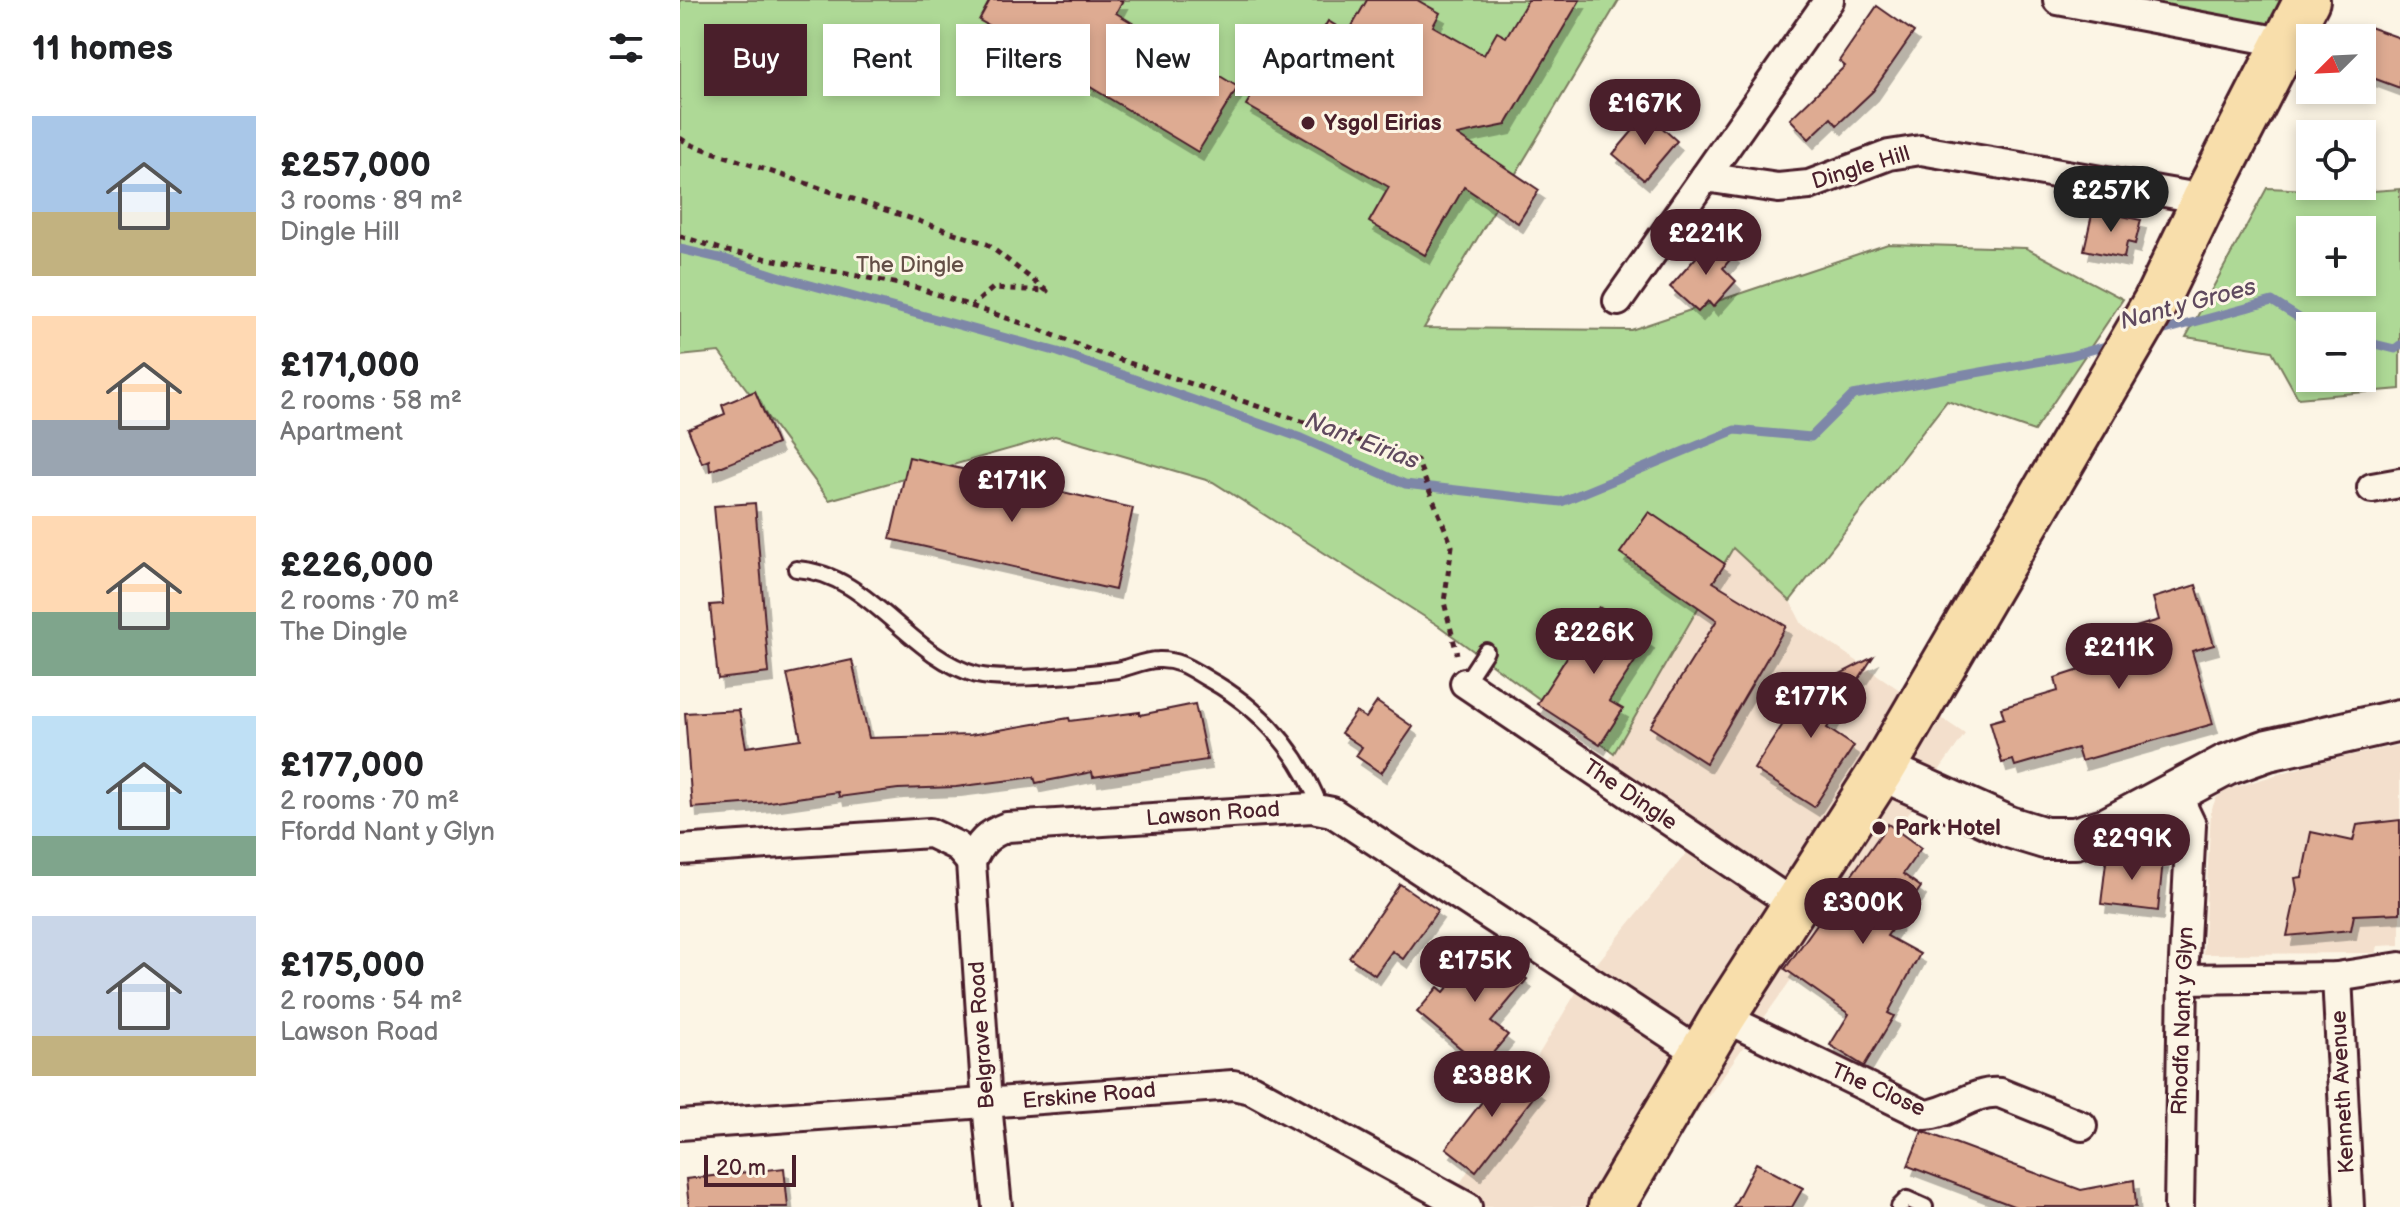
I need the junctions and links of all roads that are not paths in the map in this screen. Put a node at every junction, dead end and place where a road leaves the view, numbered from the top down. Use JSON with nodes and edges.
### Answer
{"nodes":[{"id":1,"x":1829,"y":0,"type":"edge"},
{"id":2,"x":2058,"y":0,"type":"edge"},
{"id":3,"x":2307,"y":0,"type":"edge"},
{"id":4,"x":2287,"y":43,"type":"junction"},
{"id":5,"x":1705,"y":177,"type":"junction"},
{"id":6,"x":2205,"y":199,"type":"junction"},
{"id":7,"x":1618,"y":301,"type":"dead end"},
{"id":8,"x":2400,"y":483,"type":"edge"},
{"id":9,"x":2372,"y":488,"type":"dead end"},
{"id":10,"x":796,"y":569,"type":"dead end"},
{"id":11,"x":1486,"y":651,"type":"dead end"},
{"id":12,"x":1465,"y":683,"type":"joint"},
{"id":13,"x":2400,"y":720,"type":"edge"},
{"id":14,"x":1882,"y":770,"type":"junction"},
{"id":15,"x":2175,"y":791,"type":"junction"},
{"id":16,"x":1321,"y":809,"type":"junction"},
{"id":17,"x":680,"y":850,"type":"edge"},
{"id":18,"x":971,"y":862,"type":"junction"},
{"id":19,"x":1796,"y":906,"type":"junction"},
{"id":20,"x":2400,"y":967,"type":"edge"},
{"id":21,"x":2337,"y":977,"type":"junction"},
{"id":22,"x":2183,"y":979,"type":"junction"},
{"id":23,"x":1723,"y":1017,"type":"junction"},
{"id":24,"x":1701,"y":1054,"type":"junction"},
{"id":25,"x":987,"y":1104,"type":"junction"},
{"id":26,"x":680,"y":1125,"type":"edge"},
{"id":27,"x":2082,"y":1126,"type":"dead end"},
{"id":28,"x":997,"y":1207,"type":"edge"},
{"id":29,"x":1467,"y":1207,"type":"edge"},
{"id":30,"x":1611,"y":1207,"type":"edge"},
{"id":31,"x":1899,"y":1207,"type":"edge"},
{"id":32,"x":1925,"y":1207,"type":"edge"},
{"id":33,"x":2179,"y":1207,"type":"edge"},
{"id":34,"x":2349,"y":1207,"type":"edge"}],
"edges":[{"from":1,"to":5,"type":"street"},
{"from":2,"to":4,"type":"street"},
{"from":3,"to":4,"type":"main road"},
{"from":4,"to":6,"type":"main road"},
{"from":5,"to":6,"type":"street","name":"Dingle Hill"},
{"from":5,"to":7,"type":"street"},
{"from":6,"to":14,"type":"main road"},
{"from":8,"to":9,"type":"street"},
{"from":10,"to":16,"type":"lane"},
{"from":11,"to":12,"type":"lane"},
{"from":12,"to":19,"type":"street","name":"The Dingle"},
{"from":13,"to":15,"type":"street"},
{"from":14,"to":15,"type":"street"},
{"from":14,"to":19,"type":"main road"},
{"from":15,"to":22,"type":"street","name":"Rhodfa Nant y Glyn"},
{"from":16,"to":18,"type":"street","name":"Lawson Road"},
{"from":16,"to":24,"type":"street","name":"Lawson Road"},
{"from":17,"to":18,"type":"street"},
{"from":18,"to":25,"type":"street","name":"Belgrave Road"},
{"from":19,"to":23,"type":"main road"},
{"from":20,"to":21,"type":"street"},
{"from":21,"to":22,"type":"street"},
{"from":21,"to":34,"type":"street","name":"Kenneth Avenue"},
{"from":22,"to":33,"type":"street","name":"Rhodfa Nant y Glyn"},
{"from":23,"to":24,"type":"main road"},
{"from":23,"to":27,"type":"street","name":"The Close"},
{"from":24,"to":30,"type":"main road"},
{"from":25,"to":26,"type":"street","name":"Erskine Road"},
{"from":25,"to":28,"type":"street","name":"Belgrave Road"},
{"from":25,"to":29,"type":"street","name":"Erskine Road"},
{"from":31,"to":32,"type":"lane"}]}
